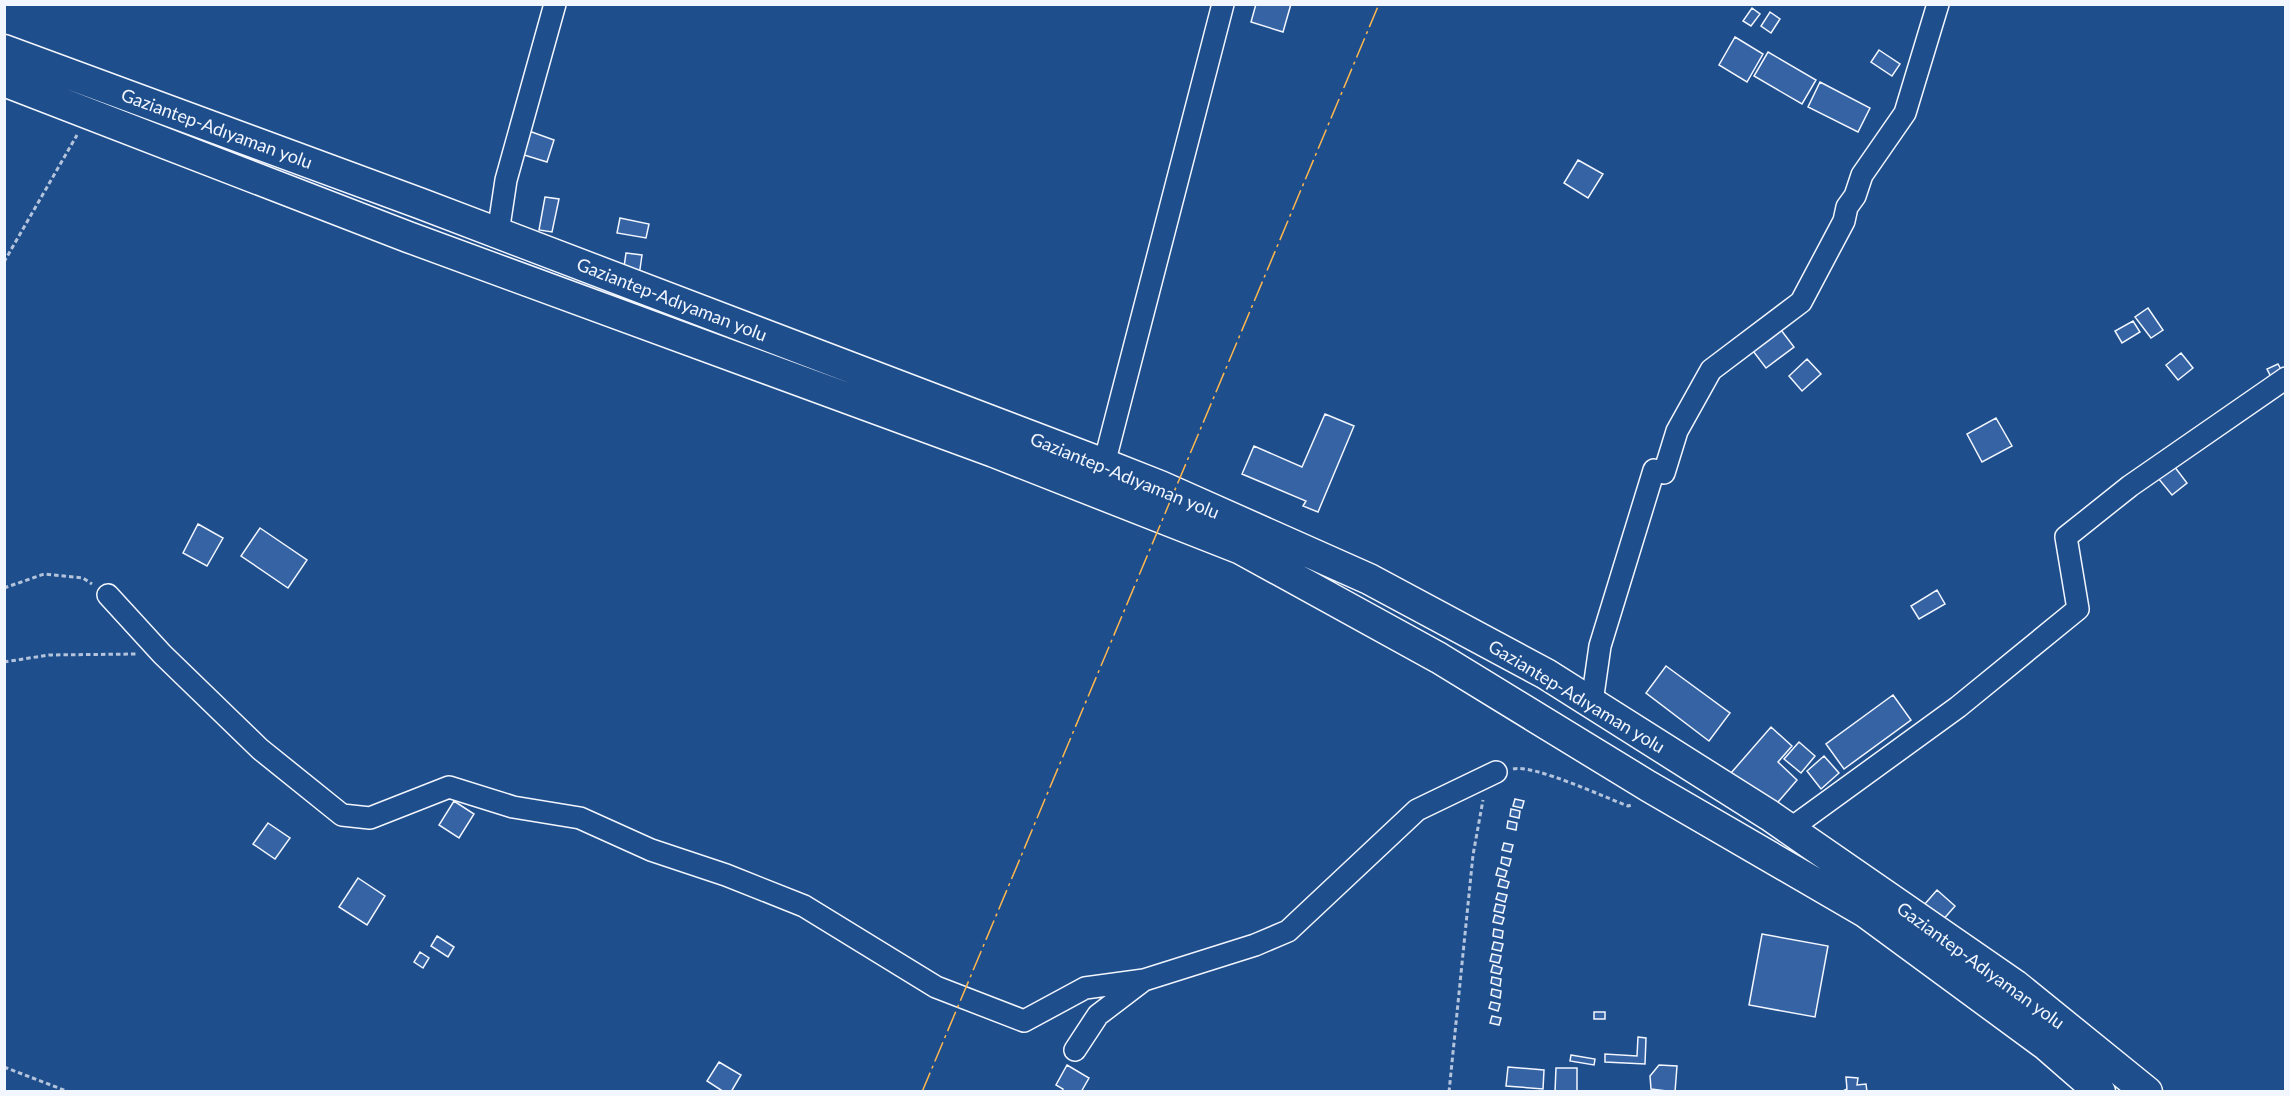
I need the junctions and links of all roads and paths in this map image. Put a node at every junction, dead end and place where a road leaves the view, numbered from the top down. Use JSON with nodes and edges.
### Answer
{"nodes":[{"id":1,"x":555,"y":4,"type":"edge"},
{"id":2,"x":1223,"y":4,"type":"edge"},
{"id":3,"x":1938,"y":4,"type":"edge"},
{"id":4,"x":4,"y":50,"type":"edge"},
{"id":5,"x":4,"y":81,"type":"edge"},
{"id":6,"x":90,"y":113,"type":"junction"},
{"id":7,"x":498,"y":233,"type":"junction"},
{"id":8,"x":4,"y":262,"type":"edge"},
{"id":9,"x":2286,"y":378,"type":"edge"},
{"id":10,"x":1104,"y":464,"type":"junction"},
{"id":11,"x":4,"y":588,"type":"edge"},
{"id":12,"x":108,"y":595,"type":"joint"},
{"id":13,"x":162,"y":654,"type":"junction"},
{"id":14,"x":4,"y":662,"type":"edge"},
{"id":15,"x":1592,"y":702,"type":"junction"},
{"id":16,"x":1496,"y":772,"type":"junction"},
{"id":17,"x":1657,"y":792,"type":"junction"},
{"id":18,"x":1790,"y":829,"type":"junction"},
{"id":19,"x":1144,"y":980,"type":"junction"},
{"id":20,"x":1075,"y":1050,"type":"dead end"},
{"id":21,"x":4,"y":1067,"type":"edge"},
{"id":22,"x":69,"y":1092,"type":"edge"},
{"id":23,"x":1449,"y":1092,"type":"edge"},
{"id":24,"x":2100,"y":1092,"type":"edge"},
{"id":25,"x":2147,"y":1092,"type":"edge"}],
"edges":[{"from":1,"to":7,"type":"street"},
{"from":2,"to":10,"type":"street"},
{"from":3,"to":15,"type":"street"},
{"from":4,"to":7,"type":"highway","name":"Gaziantep-Adıyaman yolu"},
{"from":5,"to":6,"type":"highway","name":"Gaziantep-Adıyaman yolu"},
{"from":6,"to":8,"type":"path"},
{"from":6,"to":17,"type":"highway","name":"Gaziantep-Adıyaman yolu"},
{"from":7,"to":10,"type":"highway","name":"Gaziantep-Adıyaman yolu"},
{"from":9,"to":18,"type":"street"},
{"from":10,"to":15,"type":"highway","name":"Gaziantep-Adıyaman yolu"},
{"from":11,"to":12,"type":"path"},
{"from":12,"to":13,"type":"street"},
{"from":13,"to":14,"type":"path"},
{"from":13,"to":19,"type":"street"},
{"from":15,"to":18,"type":"highway","name":"Gaziantep-Adıyaman yolu"},
{"from":16,"to":17,"type":"path"},
{"from":16,"to":19,"type":"street"},
{"from":16,"to":23,"type":"path"},
{"from":17,"to":24,"type":"highway","name":"Gaziantep-Adıyaman yolu"},
{"from":18,"to":25,"type":"highway","name":"Gaziantep-Adıyaman yolu"},
{"from":19,"to":20,"type":"street"},
{"from":21,"to":22,"type":"path"}]}
